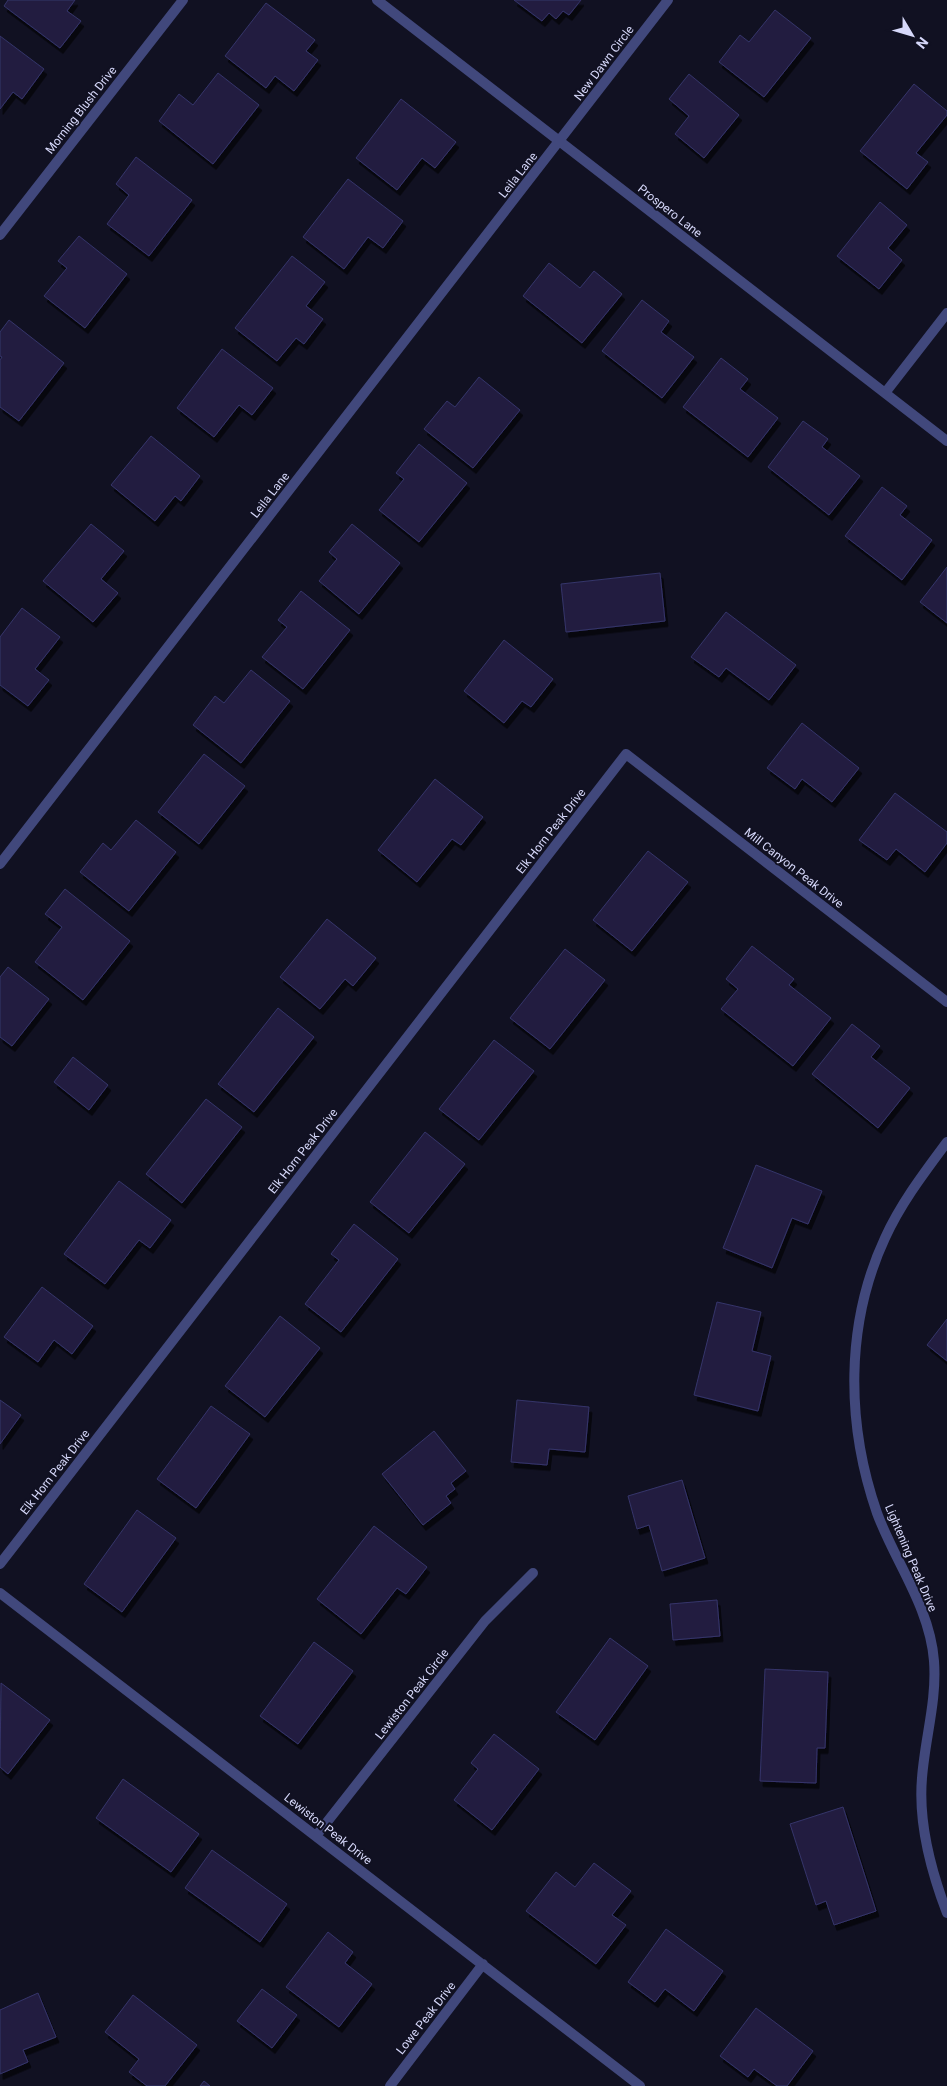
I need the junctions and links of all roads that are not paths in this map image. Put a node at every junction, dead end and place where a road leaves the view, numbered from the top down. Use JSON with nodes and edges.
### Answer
{"nodes":[{"id":1,"x":183,"y":0,"type":"edge"},
{"id":2,"x":377,"y":0,"type":"edge"},
{"id":3,"x":668,"y":0,"type":"edge"},
{"id":4,"x":560,"y":142,"type":"junction"},
{"id":5,"x":0,"y":235,"type":"edge"},
{"id":6,"x":947,"y":313,"type":"edge"},
{"id":7,"x":885,"y":393,"type":"junction"},
{"id":8,"x":947,"y":441,"type":"edge"},
{"id":9,"x":626,"y":754,"type":"joint"},
{"id":10,"x":0,"y":864,"type":"edge"},
{"id":11,"x":947,"y":1002,"type":"edge"},
{"id":12,"x":947,"y":1142,"type":"edge"},
{"id":13,"x":0,"y":1564,"type":"edge"},
{"id":14,"x":533,"y":1573,"type":"dead end"},
{"id":15,"x":0,"y":1593,"type":"edge"},
{"id":16,"x":316,"y":1836,"type":"junction"},
{"id":17,"x":947,"y":1913,"type":"edge"},
{"id":18,"x":483,"y":1964,"type":"junction"},
{"id":19,"x":390,"y":2086,"type":"edge"},
{"id":20,"x":640,"y":2086,"type":"edge"}],
"edges":[{"from":1,"to":5,"type":"street","name":"Morning Blush Drive"},
{"from":2,"to":4,"type":"street","name":"Prospero Lane"},
{"from":3,"to":4,"type":"street","name":"New Dawn Circle"},
{"from":4,"to":7,"type":"street","name":"Prospero Lane"},
{"from":4,"to":10,"type":"street","name":"Leila Lane"},
{"from":6,"to":7,"type":"street"},
{"from":7,"to":8,"type":"street","name":"Prospero Lane"},
{"from":9,"to":11,"type":"street","name":"Mill Canyon Peak Drive"},
{"from":9,"to":13,"type":"street","name":"Elk Horn Peak Drive"},
{"from":12,"to":17,"type":"street","name":"Lightening Peak Drive"},
{"from":14,"to":16,"type":"street","name":"Lewiston Peak Circle"},
{"from":15,"to":16,"type":"street","name":"Lewiston Peak Drive"},
{"from":16,"to":18,"type":"street","name":"Lewiston Peak Drive"},
{"from":18,"to":19,"type":"street","name":"Lowe Peak Drive"},
{"from":18,"to":20,"type":"street","name":"Lewiston Peak Drive"}]}
